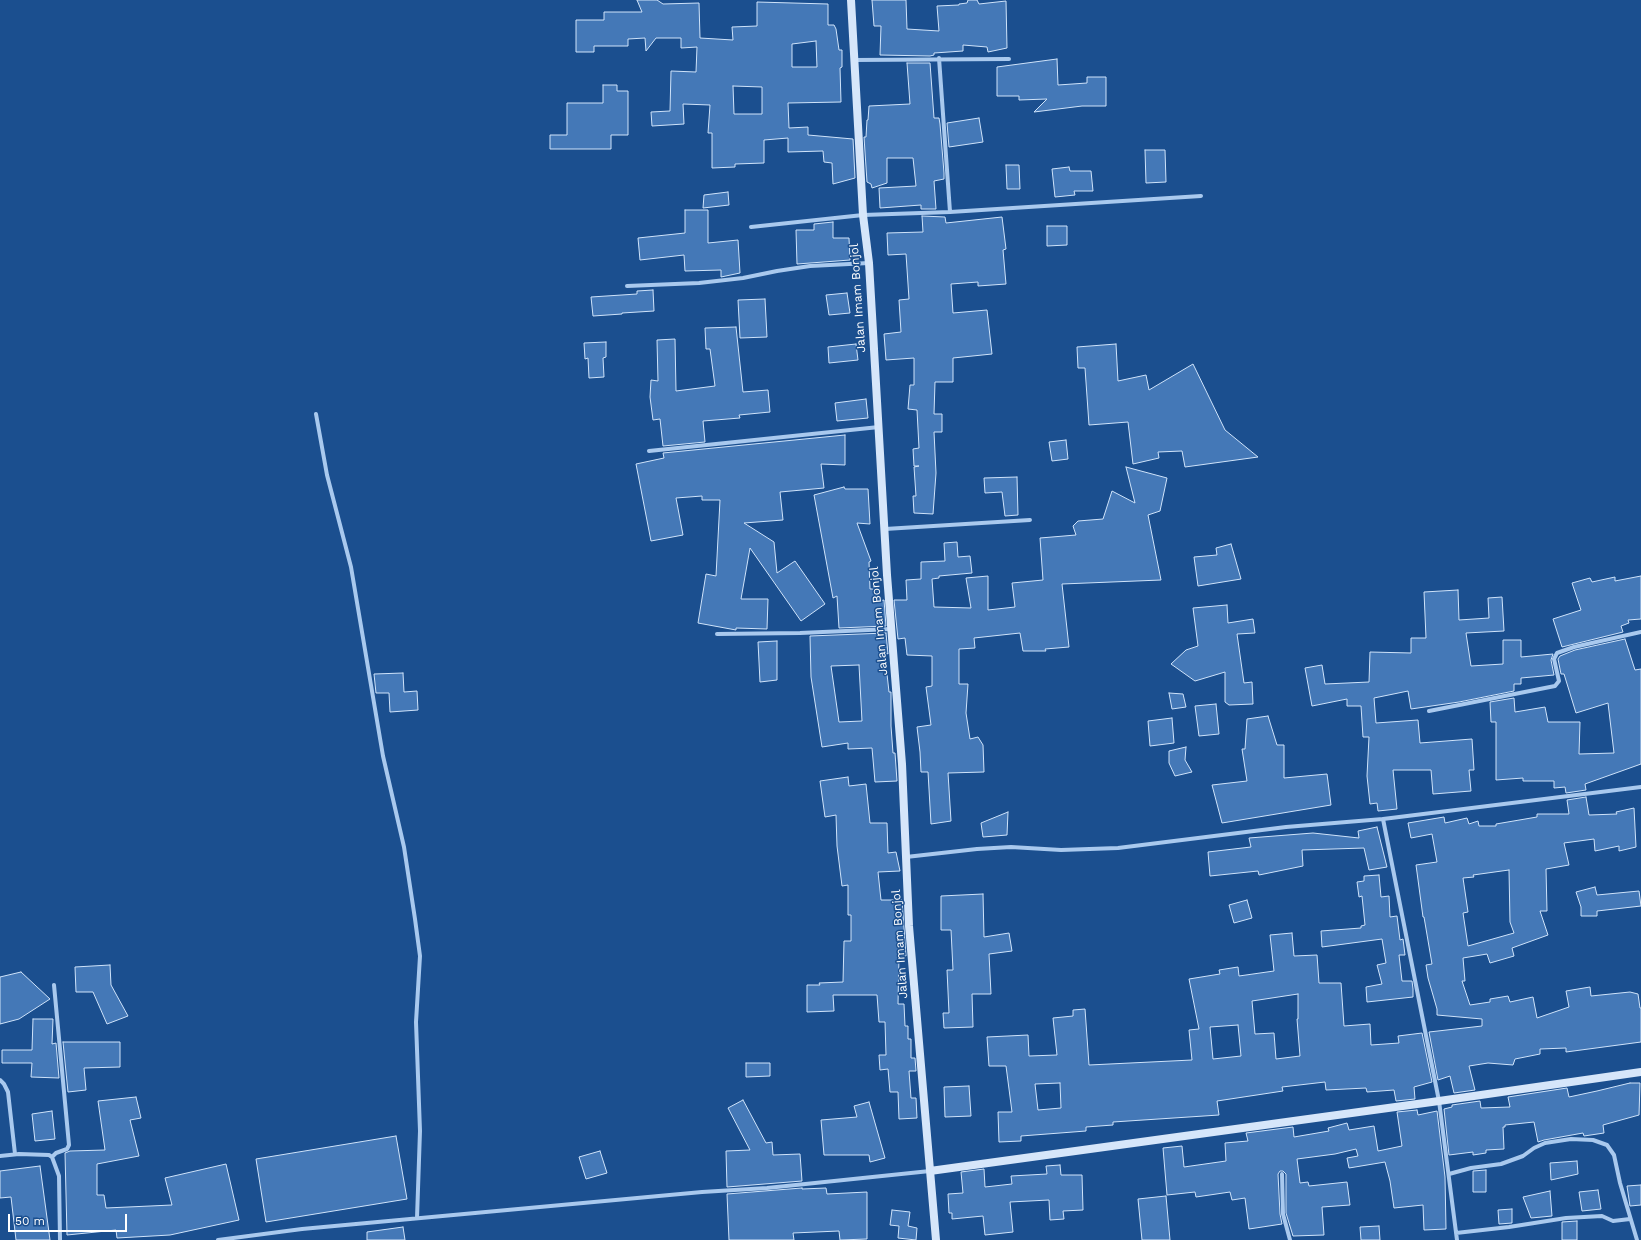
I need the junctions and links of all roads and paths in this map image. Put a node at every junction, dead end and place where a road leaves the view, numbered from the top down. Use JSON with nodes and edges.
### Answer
{"nodes":[{"id":1,"x":851,"y":0,"type":"edge"},
{"id":2,"x":939,"y":58,"type":"junction"},
{"id":3,"x":1009,"y":59,"type":"dead end"},
{"id":4,"x":854,"y":60,"type":"junction"},
{"id":5,"x":1201,"y":196,"type":"dead end"},
{"id":6,"x":950,"y":212,"type":"junction"},
{"id":7,"x":863,"y":215,"type":"junction"},
{"id":8,"x":751,"y":227,"type":"dead end"},
{"id":9,"x":868,"y":263,"type":"junction"},
{"id":10,"x":627,"y":286,"type":"dead end"},
{"id":11,"x":316,"y":414,"type":"dead end"},
{"id":12,"x":879,"y":427,"type":"junction"},
{"id":13,"x":649,"y":451,"type":"dead end"},
{"id":14,"x":1030,"y":520,"type":"dead end"},
{"id":15,"x":884,"y":529,"type":"junction"},
{"id":16,"x":891,"y":629,"type":"junction"},
{"id":17,"x":1641,"y":632,"type":"edge"},
{"id":18,"x":717,"y":634,"type":"dead end"},
{"id":19,"x":1429,"y":711,"type":"dead end"},
{"id":20,"x":1641,"y":787,"type":"edge"},
{"id":21,"x":1383,"y":819,"type":"junction"},
{"id":22,"x":906,"y":857,"type":"junction"},
{"id":23,"x":54,"y":985,"type":"dead end"},
{"id":24,"x":1641,"y":1072,"type":"edge"},
{"id":25,"x":0,"y":1080,"type":"edge"},
{"id":26,"x":1439,"y":1102,"type":"junction"},
{"id":27,"x":15,"y":1154,"type":"junction"},
{"id":28,"x":0,"y":1156,"type":"edge"},
{"id":29,"x":52,"y":1157,"type":"junction"},
{"id":30,"x":930,"y":1171,"type":"junction"},
{"id":31,"x":1282,"y":1174,"type":"dead end"},
{"id":32,"x":1449,"y":1174,"type":"junction"},
{"id":33,"x":417,"y":1218,"type":"junction"},
{"id":34,"x":1630,"y":1219,"type":"junction"},
{"id":35,"x":1456,"y":1233,"type":"junction"},
{"id":36,"x":60,"y":1240,"type":"edge"},
{"id":37,"x":218,"y":1240,"type":"edge"},
{"id":38,"x":936,"y":1240,"type":"edge"},
{"id":39,"x":1290,"y":1240,"type":"edge"},
{"id":40,"x":1457,"y":1240,"type":"edge"},
{"id":41,"x":1637,"y":1240,"type":"edge"}],
"edges":[{"from":1,"to":4,"type":"main road","name":"Jalan Imam Bonjol"},
{"from":2,"to":3,"type":"street"},
{"from":2,"to":4,"type":"street"},
{"from":2,"to":6,"type":"street"},
{"from":4,"to":7,"type":"main road","name":"Jalan Imam Bonjol"},
{"from":5,"to":6,"type":"street"},
{"from":6,"to":7,"type":"street"},
{"from":7,"to":8,"type":"street"},
{"from":7,"to":9,"type":"main road","name":"Jalan Imam Bonjol"},
{"from":9,"to":10,"type":"street"},
{"from":9,"to":12,"type":"main road","name":"Jalan Imam Bonjol"},
{"from":11,"to":33,"type":"street"},
{"from":12,"to":13,"type":"street"},
{"from":12,"to":15,"type":"main road","name":"Jalan Imam Bonjol"},
{"from":14,"to":15,"type":"street"},
{"from":15,"to":16,"type":"main road","name":"Jalan Imam Bonjol"},
{"from":16,"to":18,"type":"street"},
{"from":16,"to":22,"type":"main road","name":"Jalan Imam Bonjol"},
{"from":17,"to":19,"type":"street"},
{"from":20,"to":21,"type":"street"},
{"from":21,"to":22,"type":"street"},
{"from":21,"to":26,"type":"street"},
{"from":22,"to":30,"type":"main road","name":"Jalan Imam Bonjol"},
{"from":23,"to":29,"type":"street"},
{"from":24,"to":26,"type":"main road"},
{"from":25,"to":27,"type":"street"},
{"from":26,"to":30,"type":"main road"},
{"from":26,"to":32,"type":"street"},
{"from":27,"to":28,"type":"street"},
{"from":27,"to":29,"type":"street"},
{"from":29,"to":36,"type":"street"},
{"from":30,"to":33,"type":"street"},
{"from":30,"to":38,"type":"main road","name":"Jalan Imam Bonjol"},
{"from":31,"to":39,"type":"street"},
{"from":32,"to":34,"type":"street"},
{"from":32,"to":35,"type":"street"},
{"from":33,"to":37,"type":"street"},
{"from":34,"to":35,"type":"street"},
{"from":34,"to":41,"type":"street"},
{"from":35,"to":40,"type":"street"}]}
